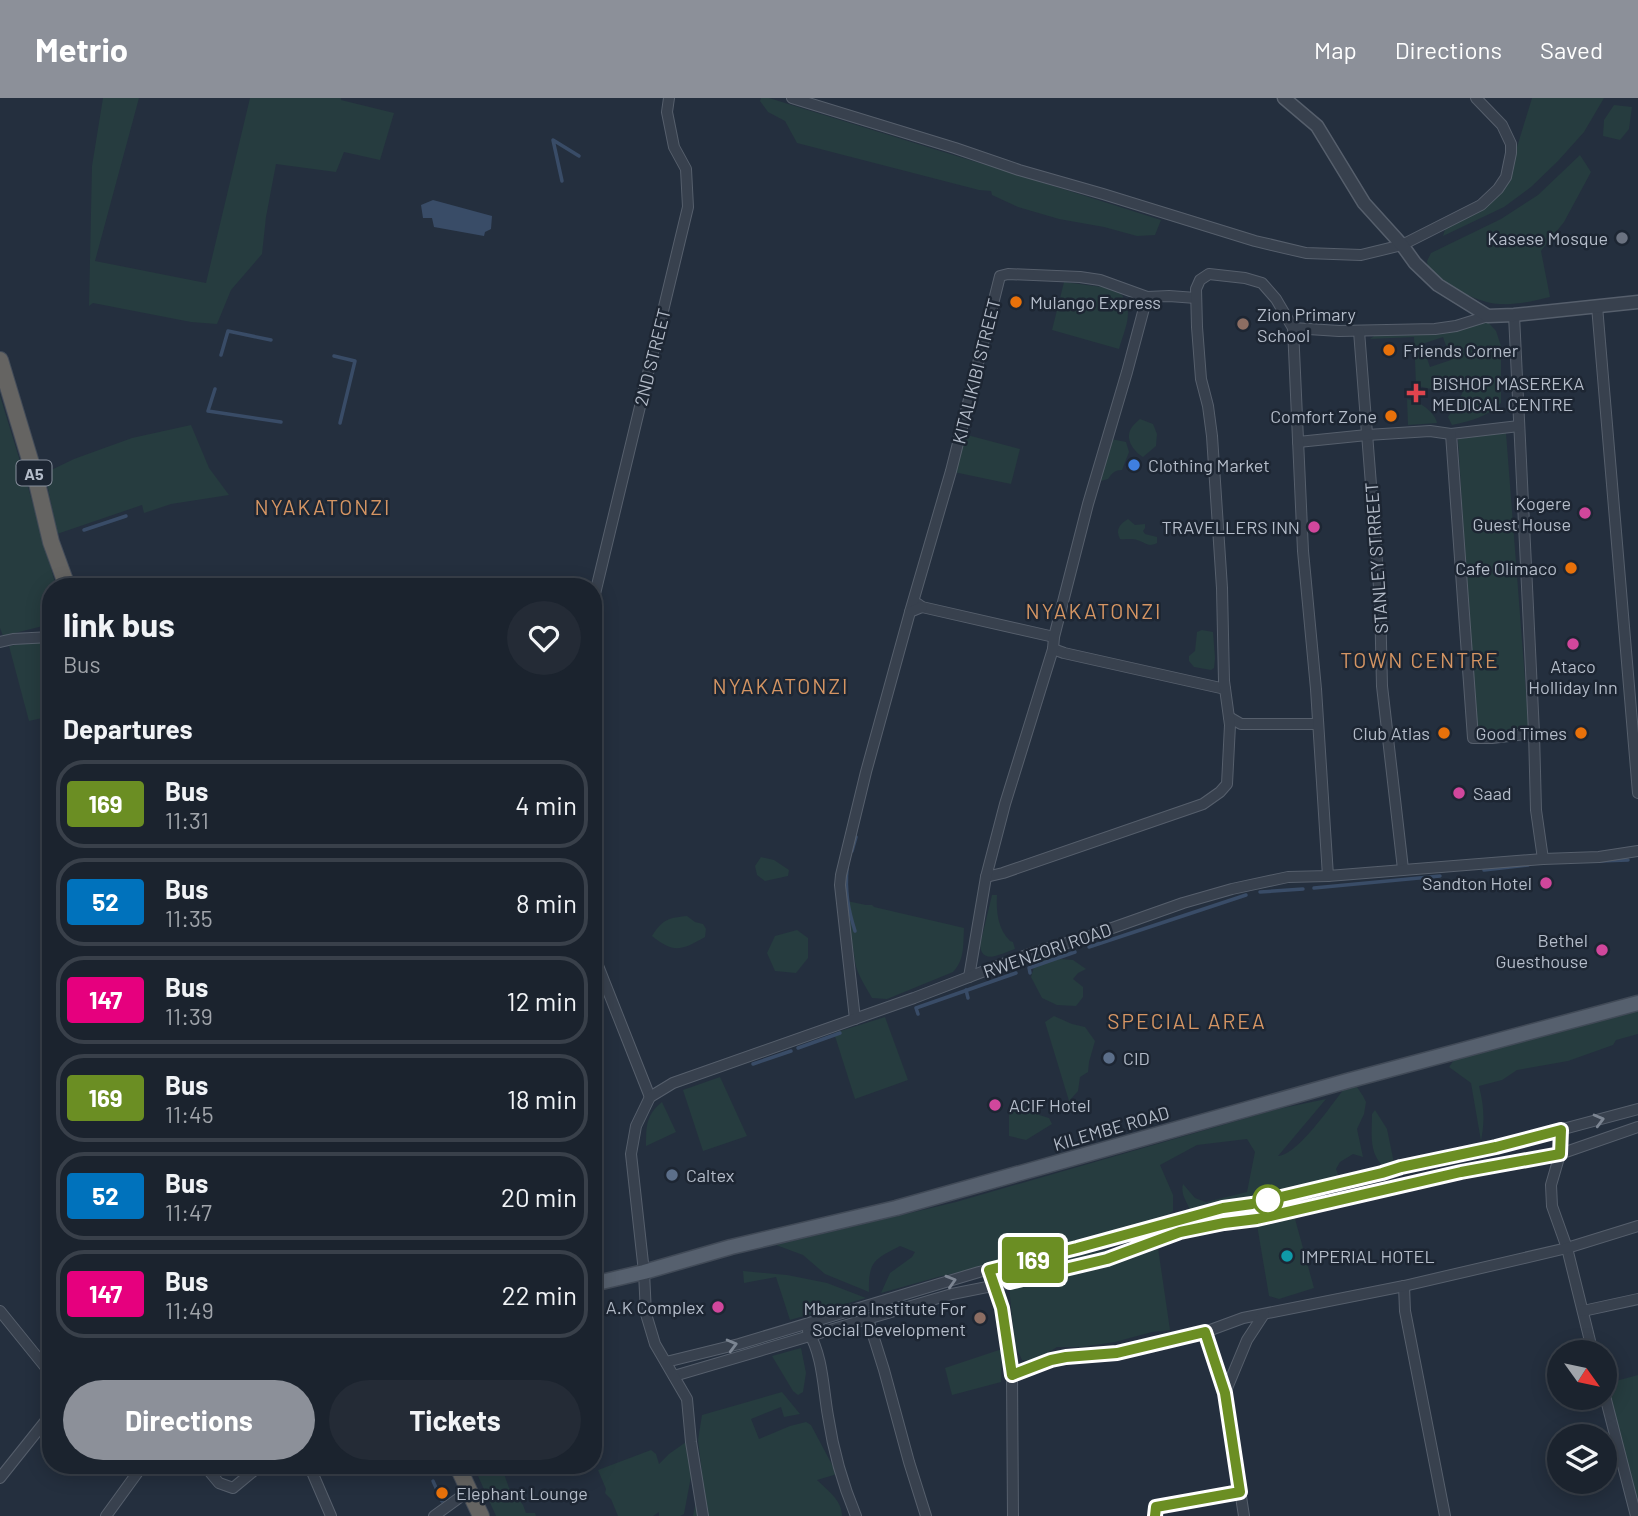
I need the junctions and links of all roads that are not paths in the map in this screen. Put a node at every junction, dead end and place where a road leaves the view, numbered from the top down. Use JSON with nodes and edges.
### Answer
{"nodes":[{"id":1,"x":669,"y":98,"type":"edge"},
{"id":2,"x":792,"y":98,"type":"edge"},
{"id":3,"x":1284,"y":98,"type":"edge"},
{"id":4,"x":1476,"y":98,"type":"edge"},
{"id":5,"x":1402,"y":245,"type":"junction"},
{"id":6,"x":1147,"y":296,"type":"junction"},
{"id":7,"x":1196,"y":298,"type":"junction"},
{"id":8,"x":1638,"y":302,"type":"edge"},
{"id":9,"x":1597,"y":306,"type":"junction"},
{"id":10,"x":1488,"y":316,"type":"junction"},
{"id":11,"x":1514,"y":316,"type":"junction"},
{"id":12,"x":1293,"y":328,"type":"junction"},
{"id":13,"x":1359,"y":331,"type":"junction"},
{"id":14,"x":0,"y":360,"type":"edge"},
{"id":15,"x":1519,"y":426,"type":"junction"},
{"id":16,"x":1451,"y":434,"type":"junction"},
{"id":17,"x":1367,"y":435,"type":"junction"},
{"id":18,"x":1298,"y":442,"type":"junction"},
{"id":19,"x":64,"y":578,"type":"edge"},
{"id":20,"x":599,"y":578,"type":"edge"},
{"id":21,"x":912,"y":600,"type":"junction"},
{"id":22,"x":922,"y":607,"type":"junction"},
{"id":23,"x":910,"y":612,"type":"junction"},
{"id":24,"x":42,"y":637,"type":"edge"},
{"id":25,"x":1054,"y":637,"type":"junction"},
{"id":26,"x":0,"y":642,"type":"edge"},
{"id":27,"x":1053,"y":649,"type":"junction"},
{"id":28,"x":1225,"y":689,"type":"junction"},
{"id":29,"x":1229,"y":718,"type":"junction"},
{"id":30,"x":1241,"y":724,"type":"junction"},
{"id":31,"x":1318,"y":724,"type":"junction"},
{"id":32,"x":1229,"y":733,"type":"junction"},
{"id":33,"x":1534,"y":733,"type":"junction"},
{"id":34,"x":1638,"y":793,"type":"edge"},
{"id":35,"x":1638,"y":851,"type":"edge"},
{"id":36,"x":1544,"y":859,"type":"junction"},
{"id":37,"x":1403,"y":869,"type":"junction"},
{"id":38,"x":1328,"y":876,"type":"junction"},
{"id":39,"x":986,"y":877,"type":"junction"},
{"id":40,"x":602,"y":976,"type":"edge"},
{"id":41,"x":969,"y":977,"type":"junction"},
{"id":42,"x":1638,"y":1003,"type":"edge"},
{"id":43,"x":855,"y":1018,"type":"junction"},
{"id":44,"x":650,"y":1097,"type":"junction"},
{"id":45,"x":1638,"y":1109,"type":"edge"},
{"id":46,"x":1638,"y":1127,"type":"edge"},
{"id":47,"x":1561,"y":1130,"type":"junction"},
{"id":48,"x":1560,"y":1154,"type":"junction"},
{"id":49,"x":1638,"y":1226,"type":"edge"},
{"id":50,"x":1567,"y":1248,"type":"junction"},
{"id":51,"x":989,"y":1270,"type":"junction"},
{"id":52,"x":645,"y":1272,"type":"junction"},
{"id":53,"x":602,"y":1282,"type":"edge"},
{"id":54,"x":993,"y":1285,"type":"junction"},
{"id":55,"x":1404,"y":1286,"type":"junction"},
{"id":56,"x":1638,"y":1299,"type":"edge"},
{"id":57,"x":0,"y":1311,"type":"edge"},
{"id":58,"x":1583,"y":1311,"type":"junction"},
{"id":59,"x":1264,"y":1314,"type":"junction"},
{"id":60,"x":868,"y":1319,"type":"junction"},
{"id":61,"x":803,"y":1325,"type":"junction"},
{"id":62,"x":1205,"y":1332,"type":"junction"},
{"id":63,"x":810,"y":1335,"type":"junction"},
{"id":64,"x":1591,"y":1340,"type":"edge"},
{"id":65,"x":666,"y":1362,"type":"junction"},
{"id":66,"x":42,"y":1363,"type":"edge"},
{"id":67,"x":1012,"y":1375,"type":"junction"},
{"id":68,"x":674,"y":1377,"type":"junction"},
{"id":69,"x":1225,"y":1393,"type":"junction"},
{"id":70,"x":1609,"y":1410,"type":"edge"},
{"id":71,"x":42,"y":1425,"type":"edge"},
{"id":72,"x":136,"y":1474,"type":"edge"},
{"id":73,"x":212,"y":1474,"type":"edge"},
{"id":74,"x":250,"y":1474,"type":"edge"},
{"id":75,"x":313,"y":1474,"type":"edge"},
{"id":76,"x":462,"y":1474,"type":"edge"},
{"id":77,"x":0,"y":1478,"type":"edge"},
{"id":78,"x":470,"y":1490,"type":"junction"},
{"id":79,"x":1240,"y":1492,"type":"junction"},
{"id":80,"x":1634,"y":1509,"type":"edge"},
{"id":81,"x":106,"y":1516,"type":"edge"},
{"id":82,"x":331,"y":1516,"type":"edge"},
{"id":83,"x":434,"y":1516,"type":"edge"},
{"id":84,"x":481,"y":1516,"type":"edge"},
{"id":85,"x":703,"y":1516,"type":"edge"},
{"id":86,"x":856,"y":1516,"type":"edge"},
{"id":87,"x":926,"y":1516,"type":"edge"},
{"id":88,"x":1013,"y":1516,"type":"edge"},
{"id":89,"x":1155,"y":1516,"type":"edge"},
{"id":90,"x":1244,"y":1516,"type":"edge"},
{"id":91,"x":1446,"y":1516,"type":"edge"}],
"edges":[{"from":1,"to":20,"type":"street","name":"2ND STREET"},
{"from":2,"to":5,"type":"street"},
{"from":3,"to":5,"type":"street"},
{"from":4,"to":5,"type":"street"},
{"from":5,"to":10,"type":"street"},
{"from":6,"to":7,"type":"street"},
{"from":6,"to":21,"type":"street","name":"KITALIKIBI STREET"},
{"from":6,"to":25,"type":"street"},
{"from":7,"to":12,"type":"street"},
{"from":7,"to":28,"type":"street"},
{"from":8,"to":9,"type":"street"},
{"from":9,"to":11,"type":"street"},
{"from":9,"to":34,"type":"street"},
{"from":10,"to":11,"type":"street"},
{"from":10,"to":13,"type":"street"},
{"from":11,"to":15,"type":"street"},
{"from":12,"to":13,"type":"street"},
{"from":12,"to":18,"type":"street"},
{"from":13,"to":17,"type":"street","name":"STANLEY STRREET"},
{"from":14,"to":19,"type":"highway","number":"A5"},
{"from":15,"to":16,"type":"street"},
{"from":15,"to":33,"type":"street"},
{"from":16,"to":17,"type":"street"},
{"from":16,"to":33,"type":"street"},
{"from":17,"to":18,"type":"street"},
{"from":17,"to":37,"type":"street","name":"STANLEY STRREET"},
{"from":18,"to":31,"type":"street"},
{"from":21,"to":22,"type":"street"},
{"from":21,"to":23,"type":"street","name":"KITALIKIBI STREET"},
{"from":22,"to":23,"type":"street"},
{"from":22,"to":25,"type":"street"},
{"from":23,"to":43,"type":"street","name":"KITALIKIBI STREET"},
{"from":24,"to":26,"type":"street"},
{"from":25,"to":27,"type":"street"},
{"from":27,"to":28,"type":"street"},
{"from":27,"to":39,"type":"street"},
{"from":28,"to":29,"type":"street"},
{"from":29,"to":30,"type":"street"},
{"from":29,"to":32,"type":"street"},
{"from":30,"to":31,"type":"street"},
{"from":30,"to":32,"type":"street"},
{"from":31,"to":38,"type":"street"},
{"from":32,"to":39,"type":"street"},
{"from":33,"to":36,"type":"street"},
{"from":35,"to":36,"type":"street","name":"RWENZORI ROAD"},
{"from":36,"to":37,"type":"street","name":"RWENZORI ROAD"},
{"from":37,"to":38,"type":"street","name":"RWENZORI ROAD"},
{"from":38,"to":41,"type":"street","name":"RWENZORI ROAD"},
{"from":39,"to":41,"type":"street"},
{"from":40,"to":44,"type":"street"},
{"from":41,"to":43,"type":"street","name":"RWENZORI ROAD"},
{"from":42,"to":52,"type":"main road","name":"KILEMBE ROAD"},
{"from":43,"to":44,"type":"street","name":"RWENZORI ROAD"},
{"from":44,"to":52,"type":"street"},
{"from":47,"to":45,"type":"street","one_way":true},
{"from":46,"to":48,"type":"street"},
{"from":47,"to":48,"type":"street"},
{"from":47,"to":51,"type":"street"},
{"from":48,"to":50,"type":"street"},
{"from":48,"to":54,"type":"street"},
{"from":49,"to":50,"type":"street"},
{"from":50,"to":55,"type":"street"},
{"from":50,"to":58,"type":"street"},
{"from":51,"to":54,"type":"street"},
{"from":61,"to":51,"type":"street","one_way":true},
{"from":52,"to":53,"type":"main road","name":"KILEMBE ROAD"},
{"from":52,"to":65,"type":"street"},
{"from":54,"to":60,"type":"street"},
{"from":54,"to":67,"type":"street"},
{"from":55,"to":59,"type":"street"},
{"from":55,"to":91,"type":"street"},
{"from":56,"to":58,"type":"street"},
{"from":57,"to":66,"type":"street"},
{"from":58,"to":64,"type":"street"},
{"from":59,"to":62,"type":"street"},
{"from":59,"to":69,"type":"street"},
{"from":60,"to":63,"type":"street"},
{"from":60,"to":87,"type":"street"},
{"from":61,"to":63,"type":"street"},
{"from":65,"to":61,"type":"street","one_way":true},
{"from":62,"to":67,"type":"street"},
{"from":62,"to":69,"type":"street"},
{"from":63,"to":68,"type":"street"},
{"from":63,"to":86,"type":"street"},
{"from":65,"to":68,"type":"street"},
{"from":67,"to":88,"type":"street"},
{"from":68,"to":85,"type":"street"},
{"from":69,"to":79,"type":"street"},
{"from":70,"to":80,"type":"street"},
{"from":71,"to":77,"type":"street"},
{"from":72,"to":81,"type":"street"},
{"from":73,"to":74,"type":"street"},
{"from":75,"to":82,"type":"street"},
{"from":76,"to":78,"type":"highway"},
{"from":78,"to":83,"type":"street"},
{"from":78,"to":84,"type":"highway"},
{"from":79,"to":89,"type":"street"},
{"from":79,"to":90,"type":"street"}]}
